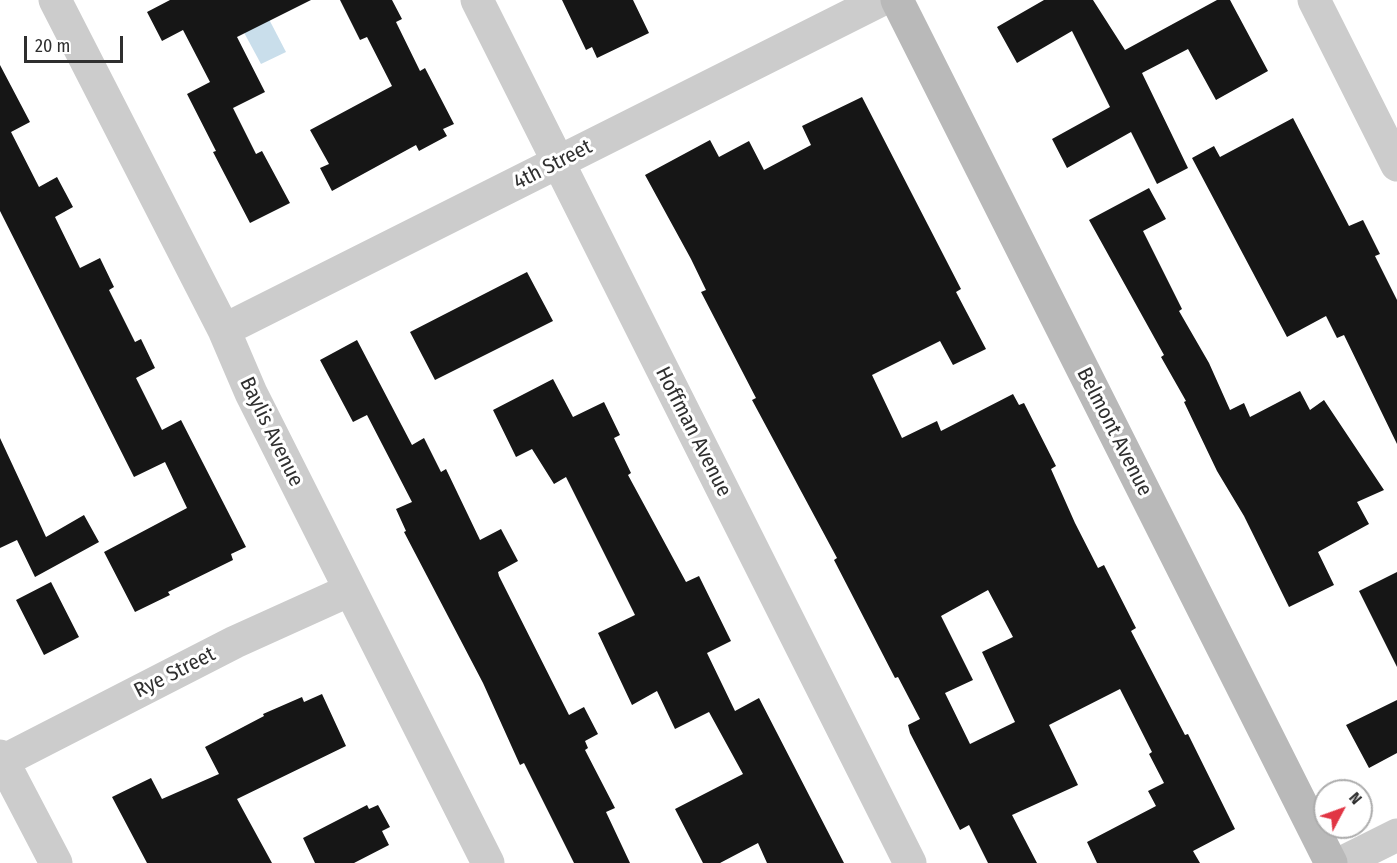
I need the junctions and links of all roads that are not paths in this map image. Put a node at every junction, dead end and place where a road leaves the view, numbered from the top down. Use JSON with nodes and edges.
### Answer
{"nodes":[{"id":1,"x":55,"y":0,"type":"edge"},
{"id":2,"x":477,"y":0,"type":"edge"},
{"id":3,"x":881,"y":0,"type":"edge"},
{"id":4,"x":897,"y":0,"type":"edge"},
{"id":5,"x":1314,"y":0,"type":"edge"},
{"id":6,"x":558,"y":163,"type":"junction"},
{"id":7,"x":1397,"y":165,"type":"edge"},
{"id":8,"x":224,"y":330,"type":"junction"},
{"id":9,"x":350,"y":590,"type":"junction"},
{"id":10,"x":1,"y":758,"type":"edge"},
{"id":11,"x":1397,"y":835,"type":"edge"},
{"id":12,"x":56,"y":863,"type":"edge"},
{"id":13,"x":488,"y":863,"type":"edge"},
{"id":14,"x":910,"y":863,"type":"edge"},
{"id":15,"x":1331,"y":863,"type":"edge"},
{"id":16,"x":1341,"y":863,"type":"edge"}],
"edges":[{"from":1,"to":8,"type":"street","name":"Baylis Avenue"},
{"from":2,"to":6,"type":"street","name":"Hoffman Avenue"},
{"from":3,"to":6,"type":"street","name":"4th Street"},
{"from":4,"to":15,"type":"street","name":"Belmont Avenue"},
{"from":5,"to":7,"type":"street"},
{"from":6,"to":8,"type":"street","name":"4th Street"},
{"from":6,"to":14,"type":"street","name":"Hoffman Avenue"},
{"from":8,"to":9,"type":"street","name":"Baylis Avenue"},
{"from":9,"to":10,"type":"street","name":"Rye Street"},
{"from":9,"to":13,"type":"street","name":"Baylis Avenue"},
{"from":10,"to":12,"type":"street"},
{"from":11,"to":16,"type":"street"}]}
